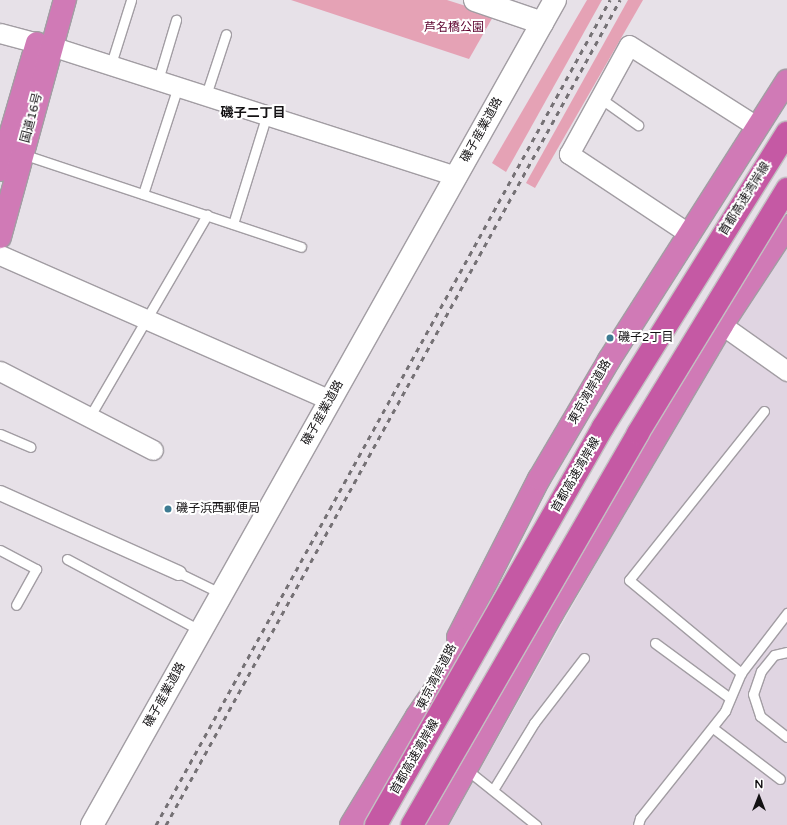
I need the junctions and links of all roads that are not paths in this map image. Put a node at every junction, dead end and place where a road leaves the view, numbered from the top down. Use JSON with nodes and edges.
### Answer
{"nodes":[{"id":1,"x":49,"y":0,"type":"edge"},
{"id":2,"x":65,"y":0,"type":"edge"},
{"id":3,"x":131,"y":0,"type":"edge"},
{"id":4,"x":475,"y":0,"type":"edge"},
{"id":5,"x":555,"y":0,"type":"edge"},
{"id":6,"x":176,"y":20,"type":"dead end"},
{"id":7,"x":542,"y":22,"type":"junction"},
{"id":8,"x":0,"y":32,"type":"edge"},
{"id":9,"x":226,"y":34,"type":"dead end"},
{"id":10,"x":44,"y":44,"type":"junction"},
{"id":11,"x":110,"y":64,"type":"junction"},
{"id":12,"x":158,"y":80,"type":"junction"},
{"id":13,"x":787,"y":81,"type":"edge"},
{"id":14,"x":178,"y":86,"type":"junction"},
{"id":15,"x":206,"y":95,"type":"junction"},
{"id":16,"x":600,"y":98,"type":"junction"},
{"id":17,"x":267,"y":114,"type":"junction"},
{"id":18,"x":638,"y":125,"type":"dead end"},
{"id":19,"x":756,"y":126,"type":"junction"},
{"id":20,"x":787,"y":133,"type":"edge"},
{"id":21,"x":787,"y":142,"type":"edge"},
{"id":22,"x":10,"y":149,"type":"edge"},
{"id":23,"x":0,"y":170,"type":"edge"},
{"id":24,"x":457,"y":176,"type":"junction"},
{"id":25,"x":787,"y":178,"type":"edge"},
{"id":26,"x":787,"y":189,"type":"edge"},
{"id":27,"x":144,"y":194,"type":"junction"},
{"id":28,"x":207,"y":215,"type":"junction"},
{"id":29,"x":233,"y":224,"type":"junction"},
{"id":30,"x":787,"y":226,"type":"edge"},
{"id":31,"x":688,"y":233,"type":"junction"},
{"id":32,"x":0,"y":236,"type":"edge"},
{"id":33,"x":301,"y":247,"type":"dead end"},
{"id":34,"x":0,"y":255,"type":"edge"},
{"id":35,"x":146,"y":318,"type":"junction"},
{"id":36,"x":722,"y":325,"type":"junction"},
{"id":37,"x":0,"y":371,"type":"edge"},
{"id":38,"x":787,"y":371,"type":"edge"},
{"id":39,"x":330,"y":400,"type":"junction"},
{"id":40,"x":764,"y":411,"type":"dead end"},
{"id":41,"x":90,"y":416,"type":"junction"},
{"id":42,"x":0,"y":434,"type":"edge"},
{"id":43,"x":30,"y":447,"type":"dead end"},
{"id":44,"x":153,"y":450,"type":"dead end"},
{"id":45,"x":0,"y":493,"type":"edge"},
{"id":46,"x":0,"y":550,"type":"edge"},
{"id":47,"x":67,"y":559,"type":"dead end"},
{"id":48,"x":179,"y":573,"type":"joint"},
{"id":49,"x":222,"y":594,"type":"junction"},
{"id":50,"x":16,"y":605,"type":"dead end"},
{"id":51,"x":787,"y":614,"type":"edge"},
{"id":52,"x":201,"y":631,"type":"junction"},
{"id":53,"x":655,"y":643,"type":"dead end"},
{"id":54,"x":787,"y":652,"type":"edge"},
{"id":55,"x":584,"y":658,"type":"dead end"},
{"id":56,"x":741,"y":673,"type":"junction"},
{"id":57,"x":730,"y":698,"type":"junction"},
{"id":58,"x":417,"y":716,"type":"junction"},
{"id":59,"x":713,"y":728,"type":"junction"},
{"id":60,"x":787,"y":737,"type":"edge"},
{"id":61,"x":480,"y":745,"type":"junction"},
{"id":62,"x":466,"y":769,"type":"junction"},
{"id":63,"x":780,"y":779,"type":"dead end"},
{"id":64,"x":493,"y":790,"type":"junction"},
{"id":65,"x":92,"y":825,"type":"edge"},
{"id":66,"x":351,"y":825,"type":"edge"},
{"id":67,"x":376,"y":825,"type":"edge"},
{"id":68,"x":412,"y":825,"type":"edge"},
{"id":69,"x":434,"y":825,"type":"edge"},
{"id":70,"x":536,"y":825,"type":"edge"},
{"id":71,"x":638,"y":825,"type":"edge"}],
"edges":[{"from":1,"to":10,"type":"highway","name":"国道16号"},
{"from":2,"to":10,"type":"highway","name":"国道16号"},
{"from":3,"to":11,"type":"lane"},
{"from":4,"to":7,"type":"street"},
{"from":5,"to":7,"type":"street","name":"磯子産業道路"},
{"from":6,"to":12,"type":"lane"},
{"from":7,"to":24,"type":"street","name":"磯子産業道路"},
{"from":8,"to":10,"type":"street"},
{"from":9,"to":15,"type":"lane"},
{"from":10,"to":11,"type":"street"},
{"from":10,"to":22,"type":"highway","name":"国道16号"},
{"from":11,"to":12,"type":"street"},
{"from":12,"to":14,"type":"street"},
{"from":13,"to":19,"type":"highway","name":"東京湾岸道路"},
{"from":14,"to":15,"type":"street"},
{"from":14,"to":27,"type":"lane"},
{"from":15,"to":17,"type":"street"},
{"from":16,"to":18,"type":"lane"},
{"from":16,"to":19,"type":"street"},
{"from":16,"to":31,"type":"street"},
{"from":17,"to":24,"type":"street"},
{"from":17,"to":29,"type":"lane"},
{"from":19,"to":31,"type":"highway","name":"東京湾岸道路"},
{"from":20,"to":67,"type":"highway","name":"首都高速湾岸線","bridge":true},
{"from":21,"to":58,"type":"highway","name":"東京湾岸道路","bridge":true},
{"from":22,"to":23,"type":"highway","name":"国道16号"},
{"from":22,"to":27,"type":"lane"},
{"from":22,"to":32,"type":"highway","name":"国道16号"},
{"from":24,"to":39,"type":"street","name":"磯子産業道路"},
{"from":25,"to":61,"type":"highway","bridge":true},
{"from":26,"to":68,"type":"highway","bridge":true},
{"from":27,"to":28,"type":"lane"},
{"from":28,"to":29,"type":"lane"},
{"from":28,"to":35,"type":"lane"},
{"from":29,"to":33,"type":"lane"},
{"from":30,"to":36,"type":"highway"},
{"from":31,"to":58,"type":"highway","name":"東京湾岸道路"},
{"from":34,"to":35,"type":"street"},
{"from":35,"to":39,"type":"street"},
{"from":35,"to":41,"type":"lane"},
{"from":36,"to":38,"type":"street"},
{"from":36,"to":61,"type":"highway"},
{"from":37,"to":41,"type":"street"},
{"from":39,"to":49,"type":"street","name":"磯子産業道路"},
{"from":40,"to":56,"type":"lane"},
{"from":41,"to":44,"type":"street"},
{"from":42,"to":43,"type":"lane"},
{"from":45,"to":48,"type":"street"},
{"from":46,"to":50,"type":"lane"},
{"from":47,"to":52,"type":"lane"},
{"from":48,"to":49,"type":"lane"},
{"from":49,"to":52,"type":"street","name":"磯子産業道路"},
{"from":51,"to":56,"type":"lane"},
{"from":52,"to":65,"type":"street","name":"磯子産業道路"},
{"from":53,"to":57,"type":"lane"},
{"from":54,"to":60,"type":"lane"},
{"from":55,"to":64,"type":"lane"},
{"from":56,"to":57,"type":"lane"},
{"from":57,"to":59,"type":"lane"},
{"from":58,"to":66,"type":"highway","name":"東京湾岸道路"},
{"from":59,"to":63,"type":"lane"},
{"from":59,"to":71,"type":"lane"},
{"from":61,"to":62,"type":"highway"},
{"from":62,"to":64,"type":"lane"},
{"from":62,"to":69,"type":"highway"},
{"from":64,"to":70,"type":"lane"}]}
